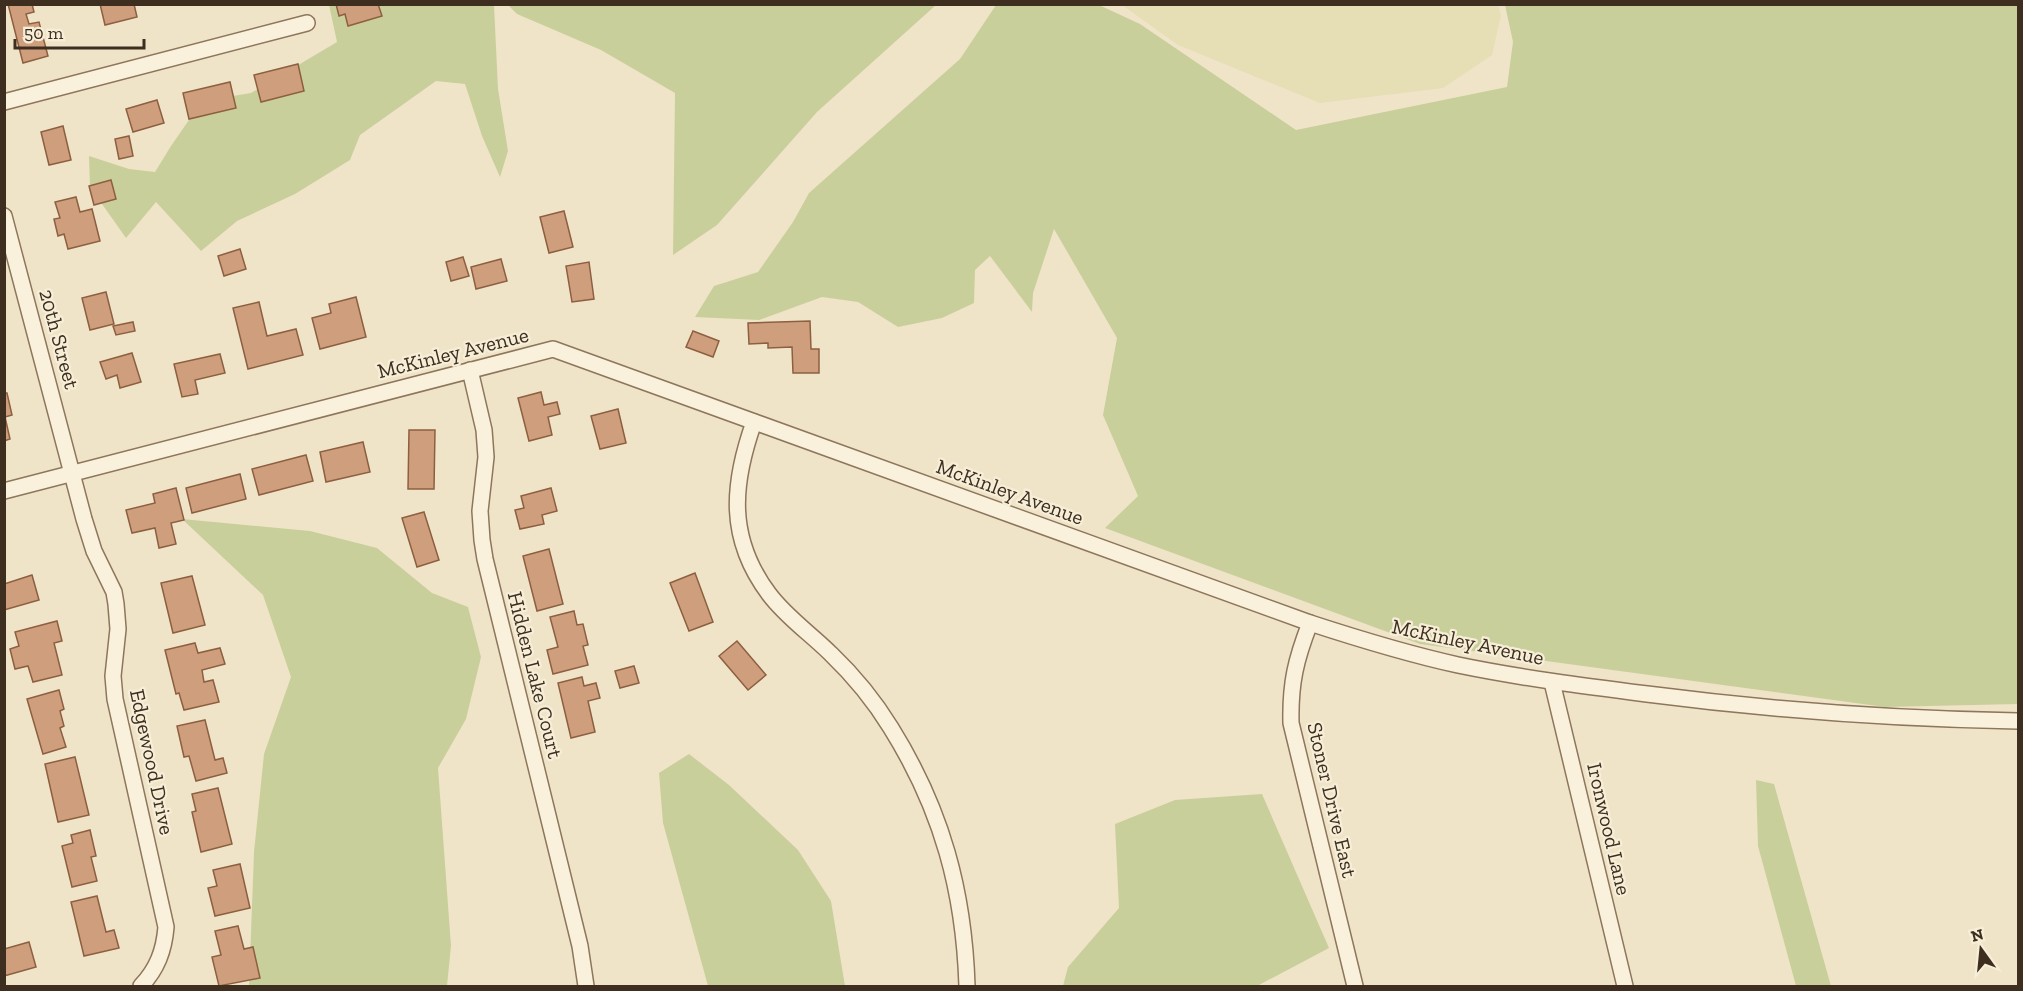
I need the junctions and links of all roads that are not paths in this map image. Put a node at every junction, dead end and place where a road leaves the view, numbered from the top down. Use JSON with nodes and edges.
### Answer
{"nodes":[{"id":1,"x":307,"y":23,"type":"dead end"},
{"id":2,"x":4,"y":102,"type":"edge"},
{"id":3,"x":4,"y":216,"type":"edge"},
{"id":4,"x":470,"y":370,"type":"junction"},
{"id":5,"x":754,"y":422,"type":"junction"},
{"id":6,"x":72,"y":473,"type":"junction"},
{"id":7,"x":4,"y":490,"type":"edge"},
{"id":8,"x":1310,"y":623,"type":"junction"},
{"id":9,"x":1552,"y":682,"type":"junction"},
{"id":10,"x":2019,"y":721,"type":"edge"},
{"id":11,"x":141,"y":987,"type":"edge"},
{"id":12,"x":586,"y":987,"type":"edge"},
{"id":13,"x":967,"y":987,"type":"edge"},
{"id":14,"x":1354,"y":987,"type":"edge"},
{"id":15,"x":1624,"y":987,"type":"edge"}],
"edges":[{"from":1,"to":2,"type":"street"},
{"from":3,"to":6,"type":"street","name":"20th Street"},
{"from":4,"to":5,"type":"street","name":"McKinley Avenue"},
{"from":4,"to":6,"type":"street","name":"McKinley Avenue"},
{"from":4,"to":12,"type":"street","name":"Hidden Lake Court"},
{"from":5,"to":8,"type":"street","name":"McKinley Avenue"},
{"from":5,"to":13,"type":"street"},
{"from":6,"to":7,"type":"street","name":"McKinley Avenue"},
{"from":6,"to":11,"type":"street","name":"Edgewood Drive"},
{"from":8,"to":9,"type":"street","name":"McKinley Avenue"},
{"from":8,"to":14,"type":"street","name":"Stoner Drive East"},
{"from":9,"to":10,"type":"street","name":"McKinley Avenue"},
{"from":9,"to":15,"type":"street","name":"Ironwood Lane"}]}
